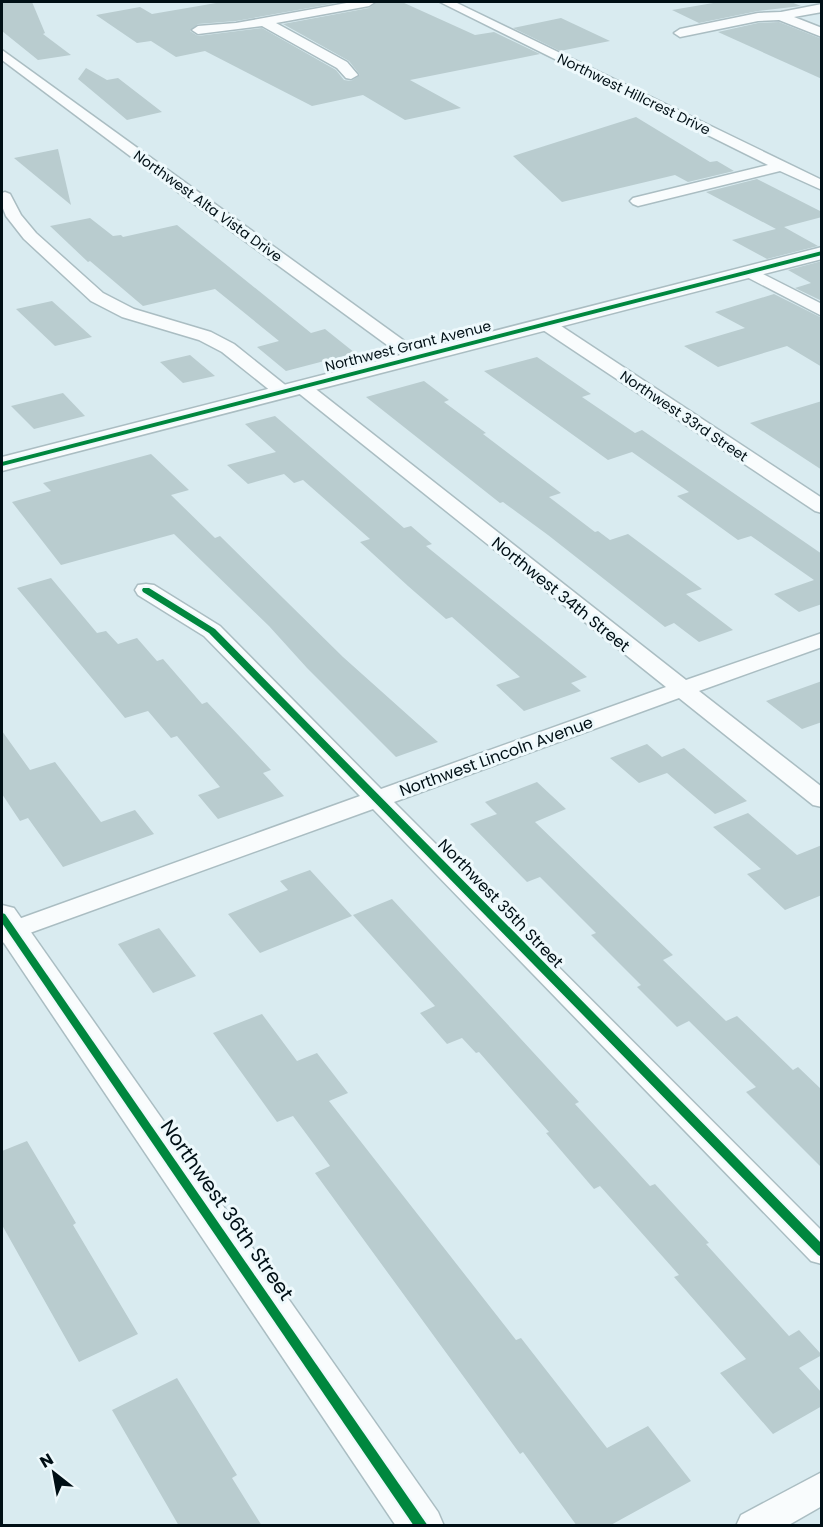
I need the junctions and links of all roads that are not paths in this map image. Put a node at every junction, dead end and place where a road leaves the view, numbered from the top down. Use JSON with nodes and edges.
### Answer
{"nodes":[{"id":1,"x":369,"y":2,"type":"edge"},
{"id":2,"x":446,"y":2,"type":"edge"},
{"id":3,"x":822,"y":8,"type":"edge"},
{"id":4,"x":781,"y":16,"type":"junction"},
{"id":5,"x":264,"y":22,"type":"junction"},
{"id":6,"x":198,"y":30,"type":"dead end"},
{"id":7,"x":680,"y":33,"type":"dead end"},
{"id":8,"x":822,"y":33,"type":"edge"},
{"id":9,"x":2,"y":54,"type":"edge"},
{"id":10,"x":351,"y":75,"type":"dead end"},
{"id":11,"x":780,"y":167,"type":"junction"},
{"id":12,"x":822,"y":186,"type":"edge"},
{"id":13,"x":5,"y":197,"type":"dead end"},
{"id":14,"x":639,"y":201,"type":"dead end"},
{"id":15,"x":822,"y":253,"type":"edge"},
{"id":16,"x":749,"y":272,"type":"junction"},
{"id":17,"x":822,"y":311,"type":"edge"},
{"id":18,"x":546,"y":324,"type":"junction"},
{"id":19,"x":416,"y":357,"type":"junction"},
{"id":20,"x":293,"y":389,"type":"junction"},
{"id":21,"x":2,"y":464,"type":"edge"},
{"id":22,"x":822,"y":507,"type":"edge"},
{"id":23,"x":146,"y":590,"type":"dead end"},
{"id":24,"x":822,"y":639,"type":"edge"},
{"id":25,"x":681,"y":690,"type":"junction"},
{"id":26,"x":378,"y":799,"type":"junction"},
{"id":27,"x":822,"y":800,"type":"edge"},
{"id":28,"x":5,"y":926,"type":"edge"},
{"id":29,"x":822,"y":1252,"type":"edge"},
{"id":30,"x":822,"y":1487,"type":"edge"},
{"id":31,"x":422,"y":1526,"type":"edge"},
{"id":32,"x":754,"y":1526,"type":"edge"}],
"edges":[{"from":1,"to":5,"type":"street"},
{"from":2,"to":11,"type":"street","name":"Northwest Hillcrest Drive"},
{"from":3,"to":4,"type":"street"},
{"from":4,"to":7,"type":"street"},
{"from":4,"to":8,"type":"street"},
{"from":5,"to":6,"type":"street"},
{"from":5,"to":10,"type":"street"},
{"from":9,"to":19,"type":"street","name":"Northwest Alta Vista Drive"},
{"from":11,"to":12,"type":"street","name":"Northwest Hillcrest Drive"},
{"from":11,"to":14,"type":"street"},
{"from":13,"to":20,"type":"street","name":"Northwest 34th Street"},
{"from":15,"to":16,"type":"street","name":"Northwest Grant Avenue"},
{"from":16,"to":17,"type":"street"},
{"from":16,"to":18,"type":"street","name":"Northwest Grant Avenue"},
{"from":18,"to":19,"type":"street","name":"Northwest Grant Avenue"},
{"from":18,"to":22,"type":"street","name":"Northwest 33rd Street"},
{"from":19,"to":20,"type":"street","name":"Northwest Grant Avenue"},
{"from":20,"to":21,"type":"street","name":"Northwest Grant Avenue"},
{"from":20,"to":25,"type":"street","name":"Northwest 34th Street"},
{"from":23,"to":26,"type":"street","name":"Northwest 35th Street"},
{"from":24,"to":25,"type":"street","name":"Northwest Lincoln Avenue"},
{"from":25,"to":26,"type":"street","name":"Northwest Lincoln Avenue"},
{"from":25,"to":27,"type":"street","name":"Northwest 34th Street"},
{"from":26,"to":28,"type":"street","name":"Northwest Lincoln Avenue"},
{"from":26,"to":29,"type":"street","name":"Northwest 35th Street"},
{"from":28,"to":31,"type":"street","name":"Northwest 36th Street"},
{"from":30,"to":32,"type":"street"}]}
